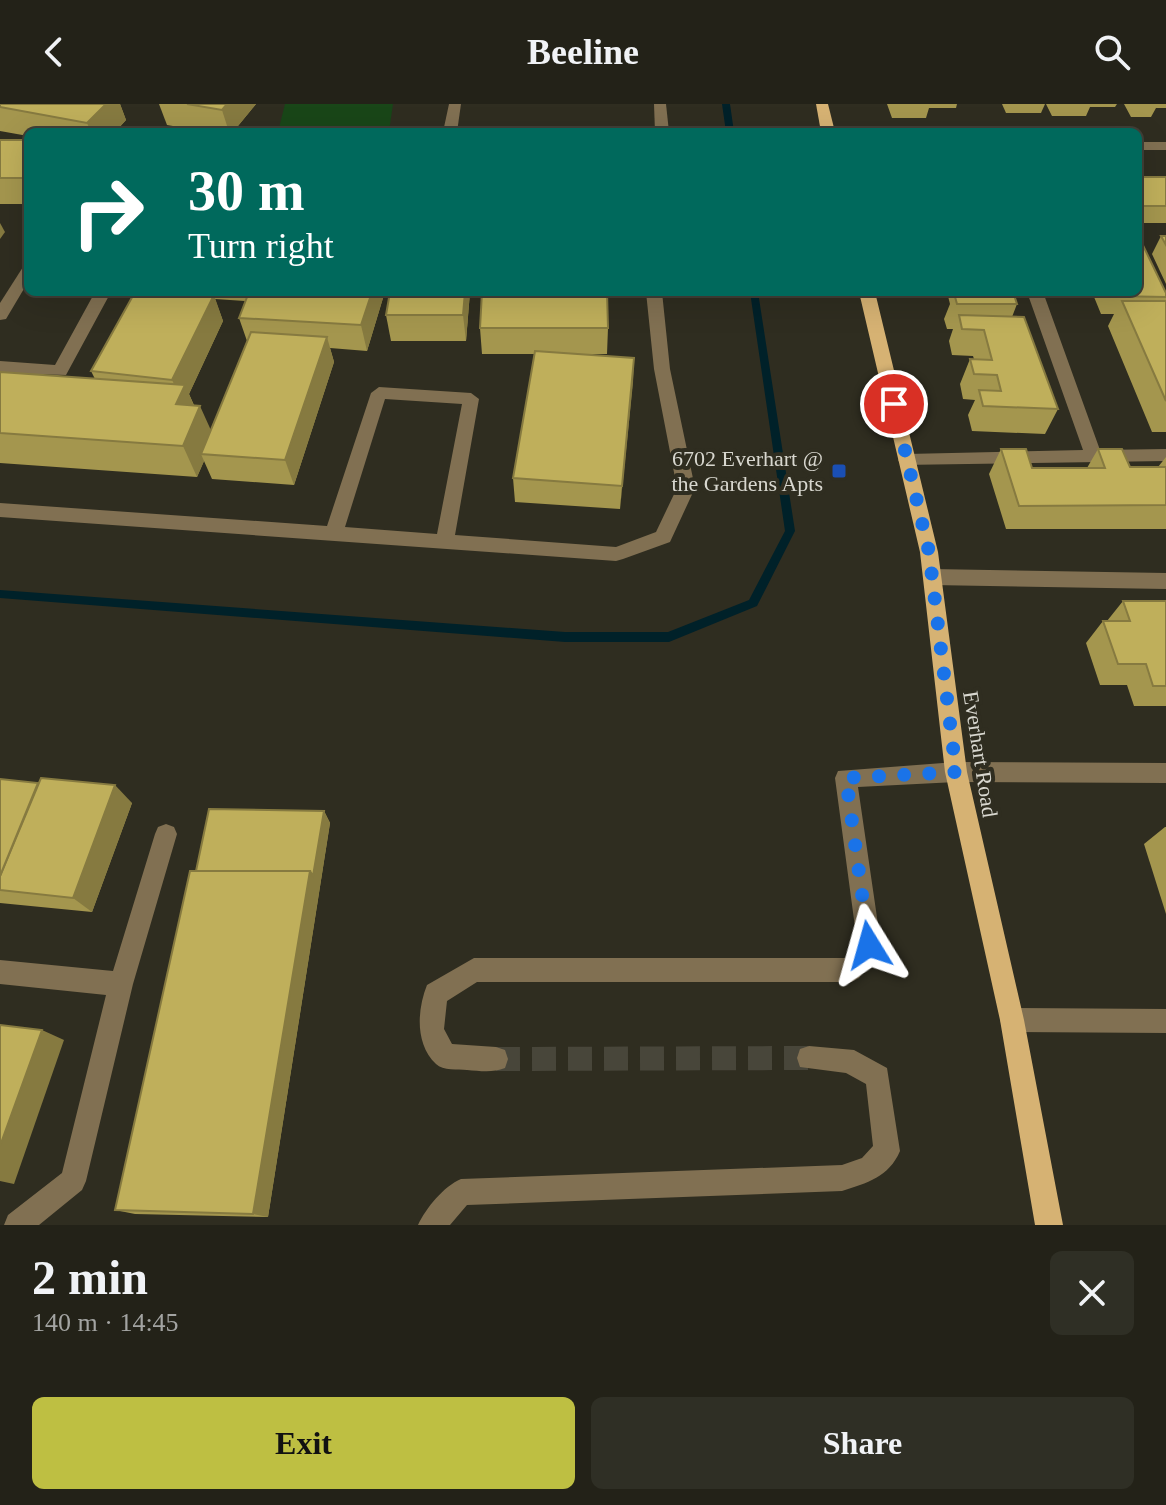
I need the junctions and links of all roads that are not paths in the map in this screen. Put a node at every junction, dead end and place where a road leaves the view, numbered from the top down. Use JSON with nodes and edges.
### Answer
{"nodes":[{"id":1,"x":455,"y":104,"type":"edge"},
{"id":2,"x":660,"y":104,"type":"edge"},
{"id":3,"x":822,"y":104,"type":"edge"},
{"id":4,"x":451,"y":128,"type":"edge"},
{"id":5,"x":662,"y":128,"type":"edge"},
{"id":6,"x":827,"y":128,"type":"edge"},
{"id":7,"x":1142,"y":146,"type":"edge"},
{"id":8,"x":1166,"y":146,"type":"edge"},
{"id":9,"x":24,"y":276,"type":"edge"},
{"id":10,"x":101,"y":296,"type":"edge"},
{"id":11,"x":654,"y":296,"type":"edge"},
{"id":12,"x":868,"y":296,"type":"edge"},
{"id":13,"x":1036,"y":296,"type":"edge"},
{"id":14,"x":0,"y":315,"type":"edge"},
{"id":15,"x":0,"y":367,"type":"edge"},
{"id":16,"x":1166,"y":455,"type":"edge"},
{"id":17,"x":1094,"y":458,"type":"junction"},
{"id":18,"x":907,"y":460,"type":"junction"},
{"id":19,"x":0,"y":510,"type":"edge"},
{"id":20,"x":334,"y":534,"type":"junction"},
{"id":21,"x":445,"y":542,"type":"junction"},
{"id":22,"x":932,"y":577,"type":"junction"},
{"id":23,"x":1166,"y":581,"type":"edge"},
{"id":24,"x":956,"y":772,"type":"junction"},
{"id":25,"x":1166,"y":773,"type":"edge"},
{"id":26,"x":166,"y":834,"type":"dead end"},
{"id":27,"x":0,"y":972,"type":"edge"},
{"id":28,"x":121,"y":984,"type":"junction"},
{"id":29,"x":1012,"y":1020,"type":"junction"},
{"id":30,"x":1166,"y":1021,"type":"edge"},
{"id":31,"x":809,"y":1058,"type":"tunnel mouth"},
{"id":32,"x":496,"y":1059,"type":"tunnel mouth"},
{"id":33,"x":18,"y":1225,"type":"edge"},
{"id":34,"x":432,"y":1225,"type":"edge"},
{"id":35,"x":1049,"y":1225,"type":"edge"}],
"edges":[{"from":1,"to":4,"type":"street"},
{"from":2,"to":5,"type":"street"},
{"from":3,"to":6,"type":"main road"},
{"from":7,"to":8,"type":"street"},
{"from":9,"to":14,"type":"street"},
{"from":10,"to":15,"type":"street"},
{"from":11,"to":21,"type":"street"},
{"from":12,"to":18,"type":"main road","name":"Everhart Road"},
{"from":13,"to":17,"type":"street"},
{"from":16,"to":17,"type":"street"},
{"from":17,"to":18,"type":"street"},
{"from":18,"to":22,"type":"main road","name":"Everhart Road"},
{"from":19,"to":20,"type":"street"},
{"from":20,"to":21,"type":"street"},
{"from":20,"to":21,"type":"street"},
{"from":22,"to":23,"type":"street"},
{"from":22,"to":24,"type":"main road","name":"Everhart Road"},
{"from":24,"to":25,"type":"street"},
{"from":24,"to":29,"type":"main road","name":"Everhart Road"},
{"from":24,"to":32,"type":"street"},
{"from":26,"to":28,"type":"street"},
{"from":27,"to":28,"type":"street"},
{"from":28,"to":33,"type":"street"},
{"from":29,"to":30,"type":"street"},
{"from":29,"to":35,"type":"main road","name":"Everhart Road"},
{"from":31,"to":34,"type":"street"}]}
